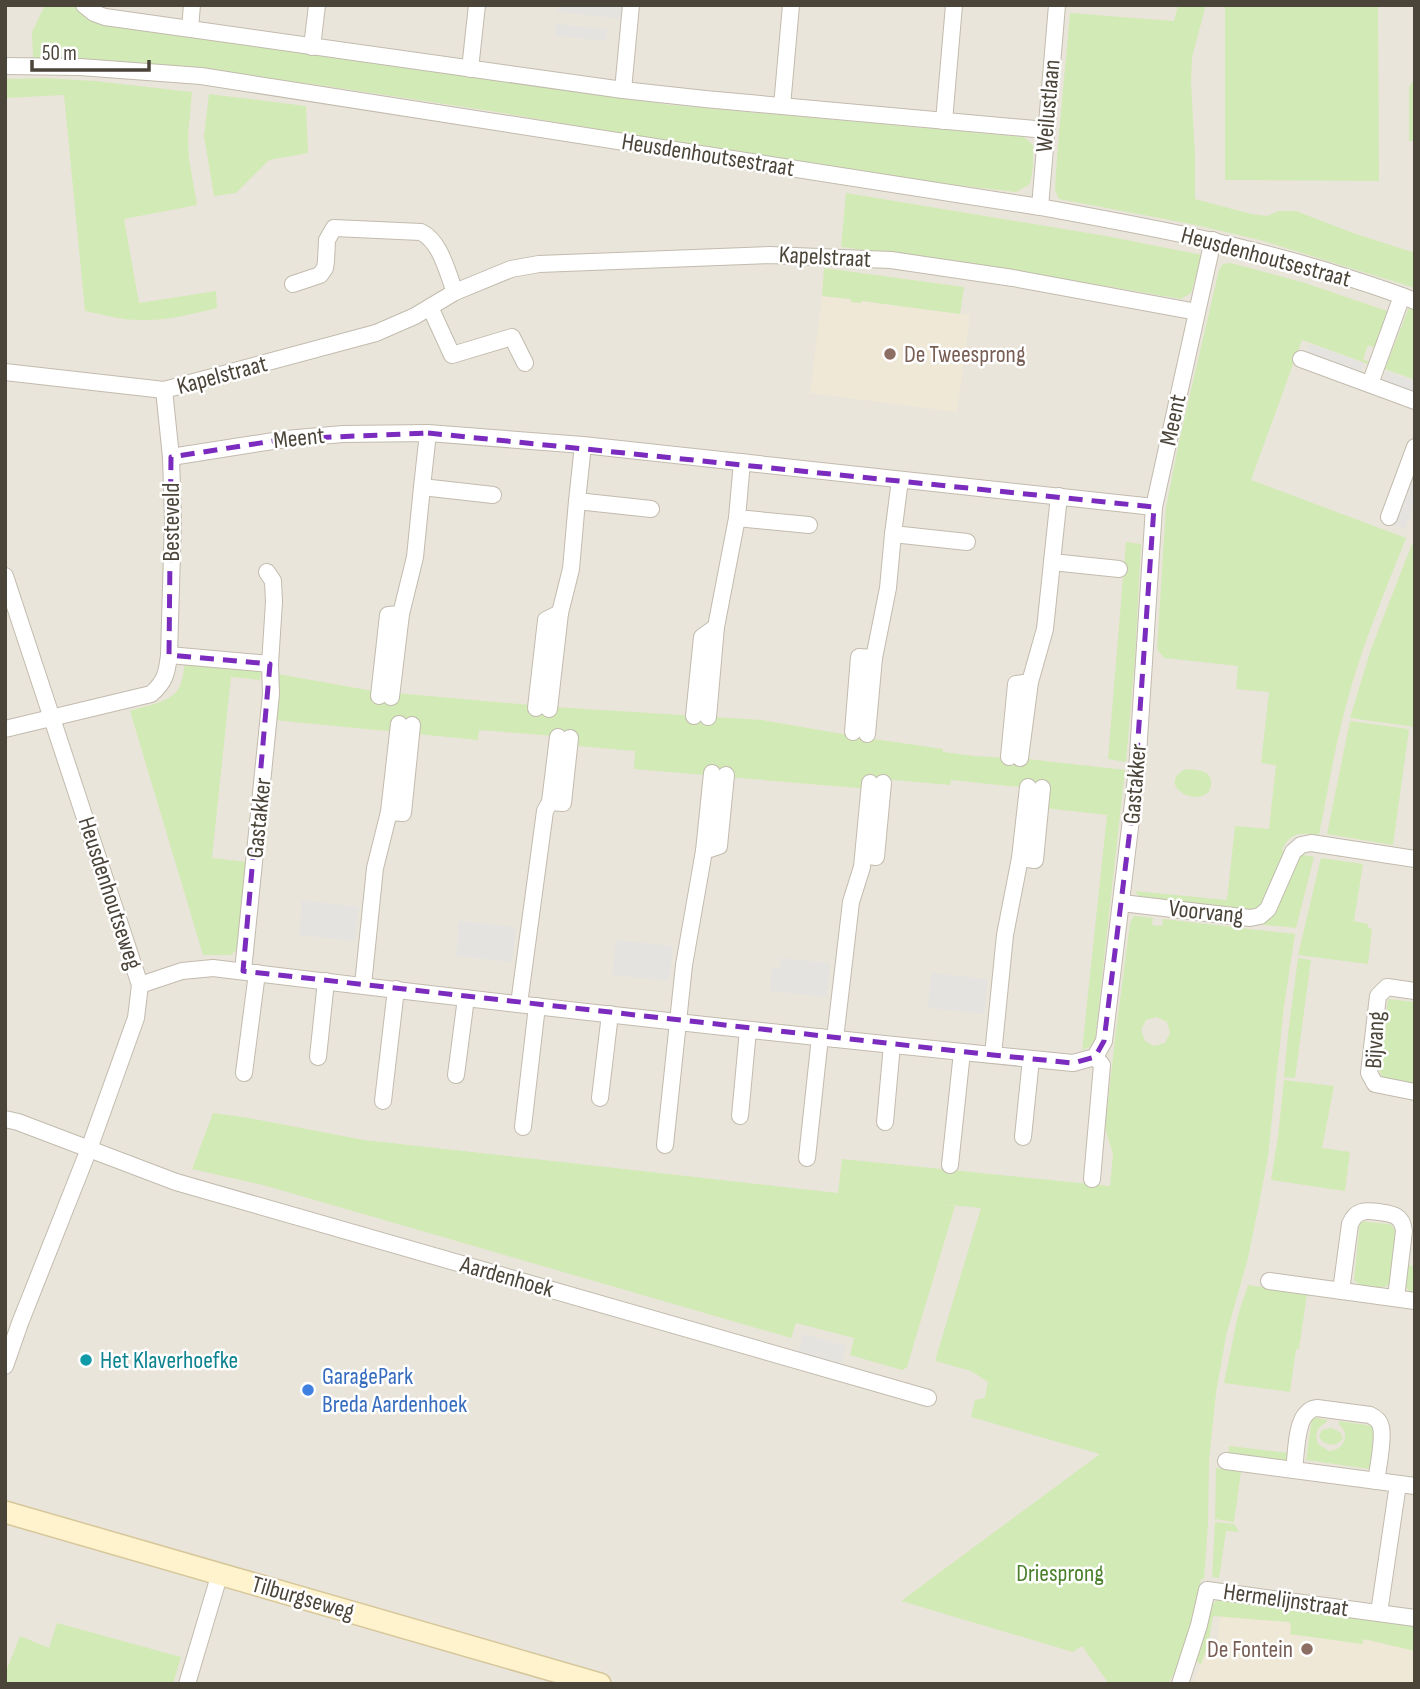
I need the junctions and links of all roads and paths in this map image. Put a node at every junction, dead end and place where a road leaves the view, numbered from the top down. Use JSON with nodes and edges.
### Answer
{"nodes":[{"id":1,"x":84,"y":5,"type":"edge"},
{"id":2,"x":192,"y":5,"type":"edge"},
{"id":3,"x":317,"y":5,"type":"edge"},
{"id":4,"x":477,"y":5,"type":"edge"},
{"id":5,"x":631,"y":5,"type":"edge"},
{"id":6,"x":791,"y":5,"type":"edge"},
{"id":7,"x":954,"y":5,"type":"edge"},
{"id":8,"x":1057,"y":5,"type":"edge"},
{"id":9,"x":190,"y":28,"type":"junction"},
{"id":10,"x":312,"y":47,"type":"junction"},
{"id":11,"x":5,"y":66,"type":"edge"},
{"id":12,"x":470,"y":69,"type":"junction"},
{"id":13,"x":623,"y":90,"type":"junction"},
{"id":14,"x":782,"y":106,"type":"junction"},
{"id":15,"x":944,"y":121,"type":"junction"},
{"id":16,"x":1046,"y":130,"type":"junction"},
{"id":17,"x":1040,"y":207,"type":"junction"},
{"id":18,"x":1213,"y":240,"type":"junction"},
{"id":19,"x":293,"y":284,"type":"dead end"},
{"id":20,"x":455,"y":292,"type":"junction"},
{"id":21,"x":1408,"y":298,"type":"edge"},
{"id":22,"x":430,"y":307,"type":"junction"},
{"id":23,"x":1197,"y":312,"type":"junction"},
{"id":24,"x":1301,"y":359,"type":"dead end"},
{"id":25,"x":525,"y":363,"type":"dead end"},
{"id":26,"x":5,"y":372,"type":"edge"},
{"id":27,"x":1370,"y":384,"type":"junction"},
{"id":28,"x":164,"y":390,"type":"junction"},
{"id":29,"x":1415,"y":401,"type":"edge"},
{"id":30,"x":428,"y":433,"type":"junction"},
{"id":31,"x":583,"y":445,"type":"junction"},
{"id":32,"x":1415,"y":447,"type":"edge"},
{"id":33,"x":171,"y":457,"type":"junction"},
{"id":34,"x":742,"y":462,"type":"junction"},
{"id":35,"x":900,"y":480,"type":"junction"},
{"id":36,"x":422,"y":487,"type":"junction"},
{"id":37,"x":493,"y":495,"type":"dead end"},
{"id":38,"x":1059,"y":496,"type":"junction"},
{"id":39,"x":577,"y":501,"type":"junction"},
{"id":40,"x":1154,"y":506,"type":"junction"},
{"id":41,"x":651,"y":509,"type":"dead end"},
{"id":42,"x":1389,"y":517,"type":"dead end"},
{"id":43,"x":737,"y":518,"type":"junction"},
{"id":44,"x":809,"y":525,"type":"dead end"},
{"id":45,"x":894,"y":534,"type":"junction"},
{"id":46,"x":967,"y":542,"type":"dead end"},
{"id":47,"x":1052,"y":562,"type":"junction"},
{"id":48,"x":1119,"y":569,"type":"dead end"},
{"id":49,"x":267,"y":572,"type":"dead end"},
{"id":50,"x":5,"y":576,"type":"edge"},
{"id":51,"x":169,"y":655,"type":"junction"},
{"id":52,"x":270,"y":664,"type":"junction"},
{"id":53,"x":385,"y":697,"type":"dead end"},
{"id":54,"x":542,"y":708,"type":"dead end"},
{"id":55,"x":701,"y":716,"type":"dead end"},
{"id":56,"x":52,"y":719,"type":"junction"},
{"id":57,"x":406,"y":725,"type":"dead end"},
{"id":58,"x":5,"y":729,"type":"edge"},
{"id":59,"x":860,"y":733,"type":"dead end"},
{"id":60,"x":564,"y":738,"type":"dead end"},
{"id":61,"x":1015,"y":758,"type":"dead end"},
{"id":62,"x":719,"y":774,"type":"dead end"},
{"id":63,"x":877,"y":783,"type":"dead end"},
{"id":64,"x":1035,"y":787,"type":"dead end"},
{"id":65,"x":1415,"y":859,"type":"edge"},
{"id":66,"x":1122,"y":903,"type":"junction"},
{"id":67,"x":250,"y":972,"type":"junction"},
{"id":68,"x":326,"y":981,"type":"junction"},
{"id":69,"x":140,"y":985,"type":"junction"},
{"id":70,"x":363,"y":985,"type":"junction"},
{"id":71,"x":396,"y":989,"type":"junction"},
{"id":72,"x":1415,"y":991,"type":"edge"},
{"id":73,"x":466,"y":998,"type":"junction"},
{"id":74,"x":519,"y":1004,"type":"junction"},
{"id":75,"x":537,"y":1006,"type":"junction"},
{"id":76,"x":610,"y":1014,"type":"junction"},
{"id":77,"x":678,"y":1022,"type":"junction"},
{"id":78,"x":748,"y":1030,"type":"junction"},
{"id":79,"x":827,"y":1038,"type":"junction"},
{"id":80,"x":892,"y":1045,"type":"junction"},
{"id":81,"x":962,"y":1052,"type":"junction"},
{"id":82,"x":993,"y":1055,"type":"junction"},
{"id":83,"x":318,"y":1056,"type":"dead end"},
{"id":84,"x":1095,"y":1057,"type":"junction"},
{"id":85,"x":1031,"y":1059,"type":"junction"},
{"id":86,"x":244,"y":1073,"type":"dead end"},
{"id":87,"x":456,"y":1075,"type":"dead end"},
{"id":88,"x":1415,"y":1092,"type":"edge"},
{"id":89,"x":600,"y":1098,"type":"dead end"},
{"id":90,"x":383,"y":1101,"type":"dead end"},
{"id":91,"x":740,"y":1116,"type":"dead end"},
{"id":92,"x":5,"y":1119,"type":"edge"},
{"id":93,"x":885,"y":1122,"type":"dead end"},
{"id":94,"x":523,"y":1127,"type":"dead end"},
{"id":95,"x":1023,"y":1137,"type":"dead end"},
{"id":96,"x":665,"y":1144,"type":"dead end"},
{"id":97,"x":89,"y":1149,"type":"junction"},
{"id":98,"x":807,"y":1158,"type":"dead end"},
{"id":99,"x":950,"y":1165,"type":"dead end"},
{"id":100,"x":1092,"y":1179,"type":"dead end"},
{"id":101,"x":1269,"y":1281,"type":"dead end"},
{"id":102,"x":1341,"y":1292,"type":"junction"},
{"id":103,"x":1396,"y":1298,"type":"junction"},
{"id":104,"x":1415,"y":1301,"type":"edge"},
{"id":105,"x":13,"y":1321,"type":"edge"},
{"id":106,"x":5,"y":1366,"type":"edge"},
{"id":107,"x":928,"y":1398,"type":"dead end"},
{"id":108,"x":1226,"y":1461,"type":"dead end"},
{"id":109,"x":1294,"y":1470,"type":"junction"},
{"id":110,"x":1377,"y":1481,"type":"junction"},
{"id":111,"x":1398,"y":1484,"type":"junction"},
{"id":112,"x":1415,"y":1486,"type":"edge"},
{"id":113,"x":5,"y":1512,"type":"edge"},
{"id":114,"x":220,"y":1573,"type":"junction"},
{"id":115,"x":1379,"y":1613,"type":"junction"},
{"id":116,"x":1415,"y":1618,"type":"edge"},
{"id":117,"x":187,"y":1684,"type":"edge"},
{"id":118,"x":600,"y":1684,"type":"edge"},
{"id":119,"x":1180,"y":1684,"type":"edge"}],
"edges":[{"from":1,"to":9,"type":"street"},
{"from":2,"to":9,"type":"street"},
{"from":3,"to":10,"type":"street"},
{"from":4,"to":12,"type":"street"},
{"from":5,"to":13,"type":"street"},
{"from":6,"to":14,"type":"street"},
{"from":7,"to":15,"type":"street"},
{"from":8,"to":16,"type":"street","name":"Weilustlaan"},
{"from":9,"to":10,"type":"street"},
{"from":10,"to":12,"type":"street"},
{"from":11,"to":17,"type":"street","name":"Heusdenhoutsestraat"},
{"from":12,"to":13,"type":"street"},
{"from":13,"to":14,"type":"street"},
{"from":14,"to":15,"type":"street"},
{"from":15,"to":16,"type":"street"},
{"from":16,"to":17,"type":"street","name":"Weilustlaan"},
{"from":17,"to":18,"type":"street","name":"Heusdenhoutsestraat"},
{"from":18,"to":21,"type":"street","name":"Heusdenhoutsestraat"},
{"from":18,"to":23,"type":"street","name":"Meent"},
{"from":19,"to":20,"type":"street"},
{"from":20,"to":22,"type":"street","name":"Kapelstraat"},
{"from":20,"to":23,"type":"street","name":"Kapelstraat"},
{"from":21,"to":27,"type":"street","name":"Heusdenhoutsestraat"},
{"from":22,"to":25,"type":"street"},
{"from":22,"to":28,"type":"street","name":"Kapelstraat"},
{"from":23,"to":40,"type":"street","name":"Meent"},
{"from":24,"to":27,"type":"street"},
{"from":26,"to":28,"type":"street","name":"Kapelstraat"},
{"from":27,"to":29,"type":"street"},
{"from":28,"to":33,"type":"street","name":"Besteveld"},
{"from":30,"to":31,"type":"street","name":"Meent"},
{"from":30,"to":33,"type":"street","name":"Meent"},
{"from":30,"to":36,"type":"street"},
{"from":31,"to":34,"type":"street","name":"Meent"},
{"from":31,"to":39,"type":"street"},
{"from":32,"to":42,"type":"street"},
{"from":33,"to":51,"type":"street","name":"Besteveld"},
{"from":34,"to":35,"type":"street","name":"Meent"},
{"from":34,"to":43,"type":"street"},
{"from":35,"to":38,"type":"street","name":"Meent"},
{"from":35,"to":45,"type":"street"},
{"from":36,"to":37,"type":"street"},
{"from":36,"to":53,"type":"street"},
{"from":38,"to":40,"type":"street","name":"Meent"},
{"from":38,"to":47,"type":"street"},
{"from":39,"to":41,"type":"street"},
{"from":39,"to":54,"type":"street"},
{"from":40,"to":66,"type":"street","name":"Gastakker"},
{"from":43,"to":44,"type":"street"},
{"from":43,"to":55,"type":"street"},
{"from":45,"to":46,"type":"street"},
{"from":45,"to":59,"type":"street"},
{"from":47,"to":48,"type":"street"},
{"from":47,"to":61,"type":"street"},
{"from":49,"to":52,"type":"street"},
{"from":50,"to":56,"type":"street","name":"Heusdenhoutseweg"},
{"from":51,"to":52,"type":"street"},
{"from":51,"to":56,"type":"street","name":"Besteveld"},
{"from":52,"to":67,"type":"street","name":"Gastakker"},
{"from":56,"to":58,"type":"street","name":"Besteveld"},
{"from":56,"to":69,"type":"street","name":"Heusdenhoutseweg"},
{"from":57,"to":70,"type":"street"},
{"from":60,"to":74,"type":"street"},
{"from":62,"to":77,"type":"street"},
{"from":63,"to":79,"type":"street"},
{"from":64,"to":82,"type":"street"},
{"from":65,"to":66,"type":"street","name":"Voorvang"},
{"from":66,"to":84,"type":"street","name":"Gastakker"},
{"from":67,"to":68,"type":"street"},
{"from":67,"to":69,"type":"street"},
{"from":67,"to":86,"type":"street","name":"Gastakker"},
{"from":68,"to":70,"type":"street"},
{"from":68,"to":83,"type":"street"},
{"from":69,"to":97,"type":"street","name":"Heusdenhoutseweg"},
{"from":70,"to":71,"type":"street"},
{"from":71,"to":73,"type":"street"},
{"from":71,"to":90,"type":"street"},
{"from":72,"to":88,"type":"street","name":"Bijvang"},
{"from":73,"to":74,"type":"street"},
{"from":73,"to":87,"type":"street"},
{"from":74,"to":75,"type":"street"},
{"from":75,"to":76,"type":"street"},
{"from":75,"to":94,"type":"street"},
{"from":76,"to":77,"type":"street"},
{"from":76,"to":89,"type":"street"},
{"from":77,"to":78,"type":"street"},
{"from":77,"to":96,"type":"street"},
{"from":78,"to":79,"type":"street"},
{"from":78,"to":91,"type":"street"},
{"from":79,"to":80,"type":"street"},
{"from":79,"to":98,"type":"street"},
{"from":80,"to":81,"type":"street"},
{"from":80,"to":93,"type":"street"},
{"from":81,"to":82,"type":"street"},
{"from":81,"to":99,"type":"street"},
{"from":82,"to":85,"type":"street"},
{"from":84,"to":85,"type":"street"},
{"from":84,"to":100,"type":"street","name":"Gastakker"},
{"from":85,"to":95,"type":"street"},
{"from":92,"to":97,"type":"street","name":"Aardenhoek"},
{"from":97,"to":105,"type":"street","name":"Heusdenhoutseweg"},
{"from":97,"to":107,"type":"street","name":"Aardenhoek"},
{"from":101,"to":102,"type":"street"},
{"from":102,"to":103,"type":"street"},
{"from":102,"to":103,"type":"street"},
{"from":103,"to":104,"type":"street"},
{"from":105,"to":106,"type":"street","name":"Heusdenhoutseweg"},
{"from":108,"to":109,"type":"street"},
{"from":109,"to":110,"type":"street"},
{"from":109,"to":110,"type":"street"},
{"from":110,"to":111,"type":"street"},
{"from":111,"to":112,"type":"street"},
{"from":111,"to":115,"type":"street","name":"Hermelijnstraat"},
{"from":113,"to":114,"type":"main road","name":"Tilburgseweg"},
{"from":114,"to":117,"type":"street"},
{"from":114,"to":118,"type":"main road","name":"Tilburgseweg"},
{"from":115,"to":116,"type":"street","name":"Hermelijnstraat"},
{"from":115,"to":119,"type":"street","name":"Hermelijnstraat"}]}
